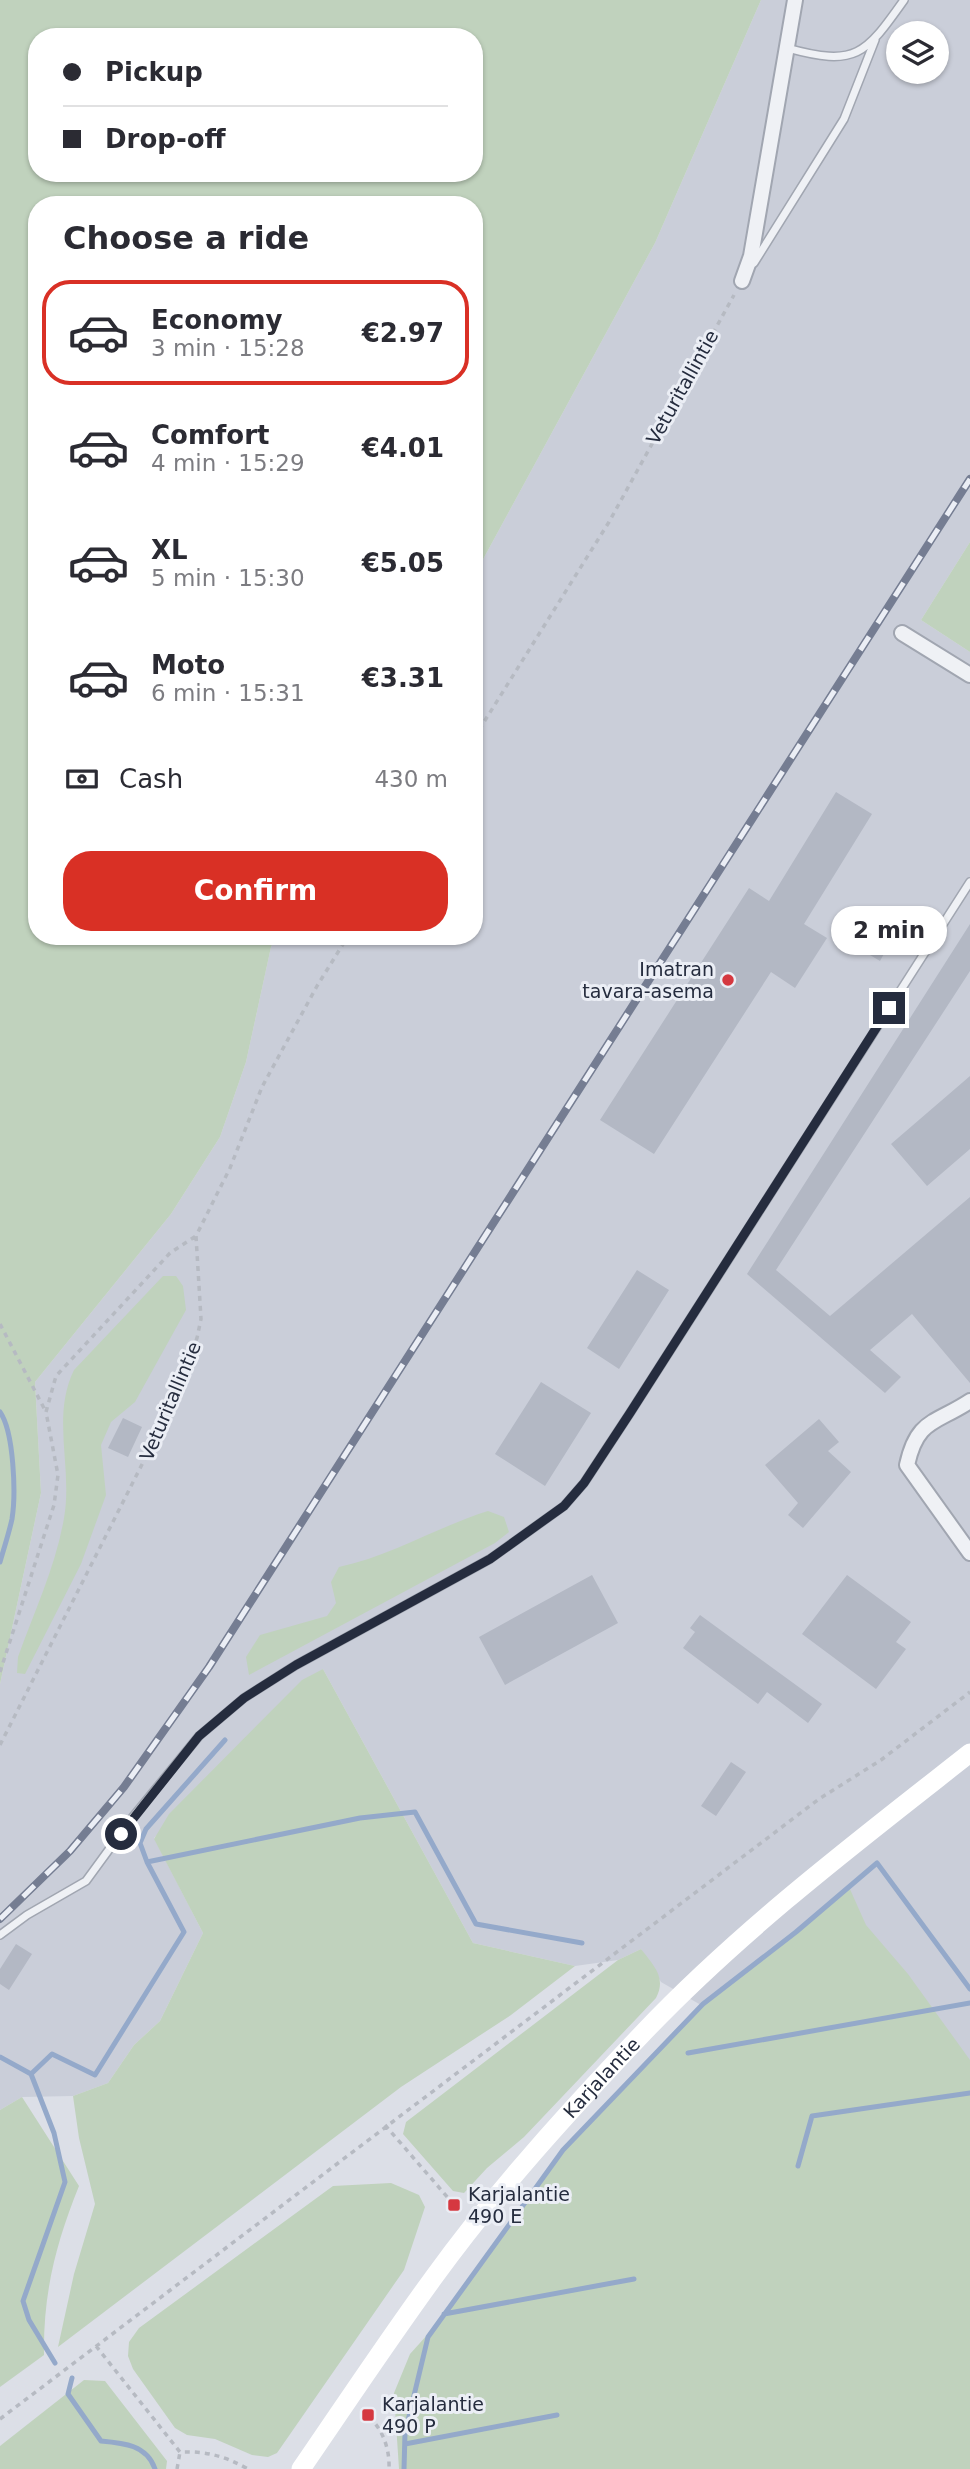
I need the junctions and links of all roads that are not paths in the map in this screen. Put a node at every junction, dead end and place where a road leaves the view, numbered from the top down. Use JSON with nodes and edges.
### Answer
{"nodes":[{"id":1,"x":795,"y":0,"type":"edge"},
{"id":2,"x":904,"y":0,"type":"edge"},
{"id":3,"x":875,"y":40,"type":"junction"},
{"id":4,"x":787,"y":48,"type":"junction"},
{"id":5,"x":742,"y":281,"type":"joint"},
{"id":6,"x":902,"y":634,"type":"dead end"},
{"id":7,"x":970,"y":675,"type":"edge"},
{"id":8,"x":970,"y":882,"type":"edge"},
{"id":9,"x":970,"y":1401,"type":"edge"},
{"id":10,"x":970,"y":1553,"type":"edge"},
{"id":11,"x":970,"y":1754,"type":"edge"},
{"id":12,"x":0,"y":1935,"type":"edge"},
{"id":13,"x":301,"y":2469,"type":"edge"}],
"edges":[{"from":1,"to":4,"type":"street"},
{"from":2,"to":3,"type":"lane"},
{"from":3,"to":4,"type":"lane"},
{"from":3,"to":5,"type":"lane"},
{"from":4,"to":5,"type":"street"},
{"from":6,"to":7,"type":"street"},
{"from":8,"to":12,"type":"lane"},
{"from":9,"to":10,"type":"street"},
{"from":11,"to":13,"type":"main road","name":"Karjalantie"}]}
